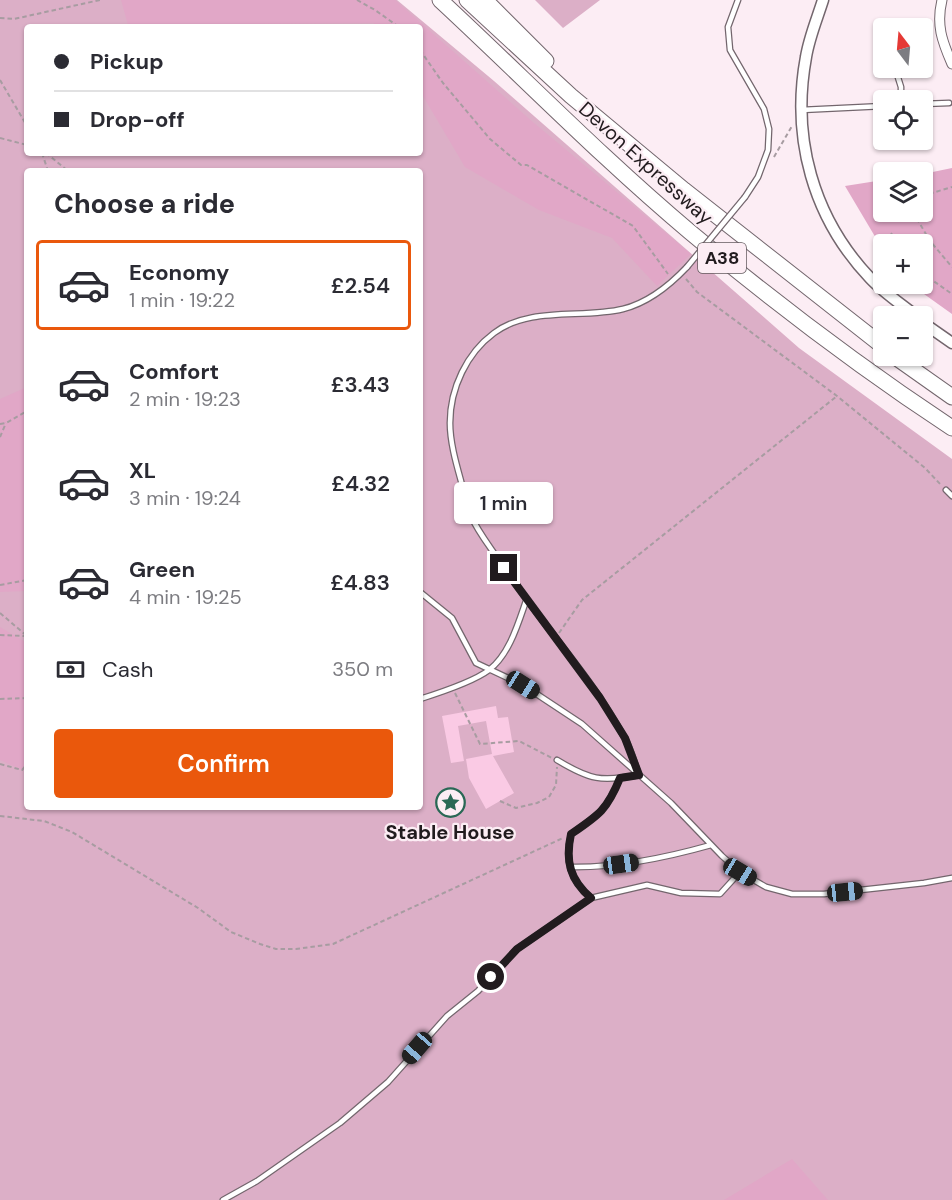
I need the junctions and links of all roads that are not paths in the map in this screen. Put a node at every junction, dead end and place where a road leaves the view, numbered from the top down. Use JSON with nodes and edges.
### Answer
{"nodes":[{"id":1,"x":440,"y":0,"type":"edge"},
{"id":2,"x":467,"y":0,"type":"edge"},
{"id":3,"x":485,"y":0,"type":"edge"},
{"id":4,"x":738,"y":0,"type":"edge"},
{"id":5,"x":823,"y":0,"type":"edge"},
{"id":6,"x":942,"y":0,"type":"edge"},
{"id":7,"x":952,"y":64,"type":"edge"},
{"id":8,"x":949,"y":103,"type":"dead end"},
{"id":9,"x":933,"y":104,"type":"edge"},
{"id":10,"x":873,"y":107,"type":"edge"},
{"id":11,"x":801,"y":110,"type":"junction"},
{"id":12,"x":619,"y":136,"type":"junction"},
{"id":13,"x":904,"y":306,"type":"edge"},
{"id":14,"x":933,"y":330,"type":"edge"},
{"id":15,"x":873,"y":338,"type":"edge"},
{"id":16,"x":952,"y":343,"type":"edge"},
{"id":17,"x":908,"y":366,"type":"edge"},
{"id":18,"x":952,"y":397,"type":"edge"},
{"id":19,"x":952,"y":428,"type":"edge"},
{"id":20,"x":946,"y":490,"type":"road end"},
{"id":21,"x":952,"y":496,"type":"edge"},
{"id":22,"x":423,"y":594,"type":"edge"},
{"id":23,"x":526,"y":601,"type":"junction"},
{"id":24,"x":489,"y":670,"type":"junction"},
{"id":25,"x":423,"y":698,"type":"edge"},
{"id":26,"x":557,"y":760,"type":"road end"},
{"id":27,"x":639,"y":775,"type":"junction"},
{"id":28,"x":620,"y":778,"type":"junction"},
{"id":29,"x":711,"y":845,"type":"junction"},
{"id":30,"x":570,"y":867,"type":"junction"},
{"id":31,"x":740,"y":872,"type":"junction"},
{"id":32,"x":952,"y":878,"type":"edge"},
{"id":33,"x":591,"y":898,"type":"junction"},
{"id":34,"x":223,"y":1200,"type":"edge"}],
"edges":[{"from":1,"to":19,"type":"highway","name":"Devon Expressway","number":"A38"},
{"from":2,"to":12,"type":"highway","name":"Devon Expressway","number":"A38"},
{"from":3,"to":12,"type":"highway","number":"A38"},
{"from":4,"to":23,"type":"lane","bridge":true},
{"from":5,"to":11,"type":"street"},
{"from":6,"to":7,"type":"street"},
{"from":8,"to":9,"type":"lane"},
{"from":10,"to":11,"type":"lane"},
{"from":11,"to":13,"type":"street"},
{"from":12,"to":15,"type":"highway","name":"Devon Expressway","number":"A38"},
{"from":14,"to":16,"type":"street"},
{"from":17,"to":18,"type":"highway"},
{"from":20,"to":21,"type":"lane"},
{"from":22,"to":24,"type":"lane"},
{"from":23,"to":24,"type":"lane"},
{"from":23,"to":27,"type":"lane"},
{"from":24,"to":25,"type":"lane"},
{"from":24,"to":27,"type":"lane"},
{"from":26,"to":28,"type":"lane"},
{"from":27,"to":28,"type":"lane"},
{"from":27,"to":29,"type":"lane"},
{"from":28,"to":30,"type":"lane"},
{"from":29,"to":30,"type":"lane"},
{"from":29,"to":31,"type":"lane"},
{"from":30,"to":33,"type":"lane"},
{"from":31,"to":32,"type":"lane"},
{"from":31,"to":33,"type":"lane"},
{"from":33,"to":34,"type":"lane"}]}
